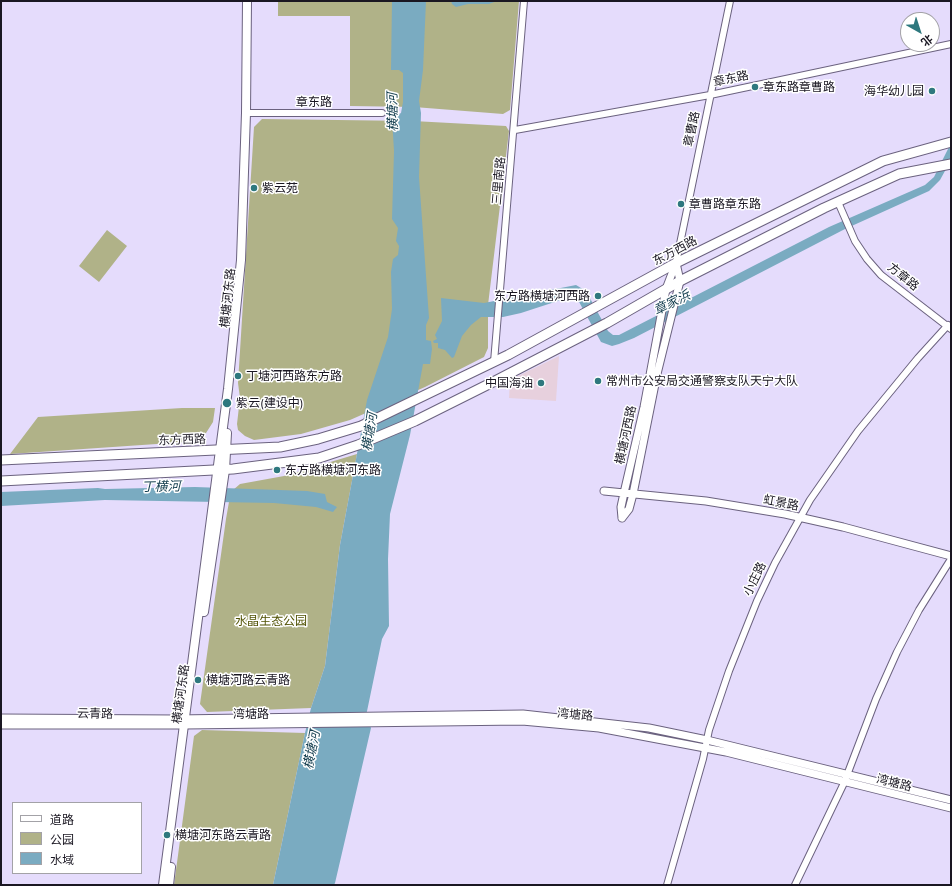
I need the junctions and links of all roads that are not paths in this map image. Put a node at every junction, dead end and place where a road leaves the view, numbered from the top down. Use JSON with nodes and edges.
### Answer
{"nodes":[{"id":1,"x":247,"y":1,"type":"edge"},
{"id":2,"x":524,"y":1,"type":"edge"},
{"id":3,"x":730,"y":1,"type":"edge"},
{"id":4,"x":951,"y":44,"type":"edge"},
{"id":5,"x":710,"y":95,"type":"junction"},
{"id":6,"x":246,"y":113,"type":"junction"},
{"id":7,"x":382,"y":113,"type":"dead end"},
{"id":8,"x":515,"y":130,"type":"junction"},
{"id":9,"x":950,"y":143,"type":"edge"},
{"id":10,"x":951,"y":164,"type":"edge"},
{"id":11,"x":838,"y":202,"type":"junction"},
{"id":12,"x":676,"y":262,"type":"junction"},
{"id":13,"x":680,"y":281,"type":"junction"},
{"id":14,"x":666,"y":289,"type":"junction"},
{"id":15,"x":949,"y":327,"type":"edge"},
{"id":16,"x":494,"y":362,"type":"junction"},
{"id":17,"x":223,"y":450,"type":"junction"},
{"id":18,"x":1,"y":460,"type":"edge"},
{"id":19,"x":221,"y":470,"type":"junction"},
{"id":20,"x":1,"y":481,"type":"edge"},
{"id":21,"x":604,"y":491,"type":"dead end"},
{"id":22,"x":624,"y":493,"type":"junction"},
{"id":23,"x":633,"y":494,"type":"junction"},
{"id":24,"x":800,"y":518,"type":"junction"},
{"id":25,"x":951,"y":558,"type":"edge"},
{"id":26,"x":1,"y":718,"type":"edge"},
{"id":27,"x":187,"y":722,"type":"junction"},
{"id":28,"x":1,"y":725,"type":"edge"},
{"id":29,"x":707,"y":740,"type":"junction"},
{"id":30,"x":706,"y":748,"type":"junction"},
{"id":31,"x":846,"y":778,"type":"junction"},
{"id":32,"x":951,"y":800,"type":"edge"},
{"id":33,"x":951,"y":808,"type":"edge"},
{"id":34,"x":163,"y":885,"type":"edge"},
{"id":35,"x":169,"y":885,"type":"edge"},
{"id":36,"x":667,"y":885,"type":"edge"},
{"id":37,"x":795,"y":885,"type":"edge"}],
"edges":[{"from":1,"to":6,"type":"main road","name":"横塘河东路"},
{"from":2,"to":8,"type":"street","name":"三里南路"},
{"from":3,"to":5,"type":"street","name":"章曹路"},
{"from":4,"to":5,"type":"street","name":"章东路"},
{"from":5,"to":8,"type":"street","name":"章东路"},
{"from":5,"to":12,"type":"street","name":"章曹路"},
{"from":6,"to":7,"type":"street","name":"章东路"},
{"from":6,"to":17,"type":"main road","name":"横塘河东路"},
{"from":8,"to":16,"type":"street","name":"三里南路"},
{"from":9,"to":12,"type":"main road","name":"东方西路"},
{"from":10,"to":11,"type":"main road"},
{"from":11,"to":13,"type":"main road"},
{"from":11,"to":15,"type":"street","name":"方章路"},
{"from":12,"to":13,"type":"street","name":"横塘河西路"},
{"from":12,"to":14,"type":"street","name":"横塘河西路"},
{"from":12,"to":16,"type":"main road","name":"东方西路"},
{"from":13,"to":14,"type":"main road"},
{"from":13,"to":23,"type":"street","name":"横塘河西路"},
{"from":14,"to":19,"type":"main road"},
{"from":14,"to":22,"type":"street","name":"横塘河西路"},
{"from":15,"to":24,"type":"street","name":"小庄路"},
{"from":16,"to":17,"type":"main road","name":"东方西路"},
{"from":17,"to":18,"type":"main road","name":"东方西路"},
{"from":17,"to":19,"type":"main road","name":"横塘河东路"},
{"from":19,"to":20,"type":"main road"},
{"from":19,"to":27,"type":"main road","name":"横塘河东路"},
{"from":21,"to":22,"type":"street","name":"虹景路"},
{"from":22,"to":23,"type":"street","name":"虹景路"},
{"from":22,"to":23,"type":"street","name":"横塘河西路"},
{"from":23,"to":24,"type":"street","name":"虹景路"},
{"from":24,"to":25,"type":"street","name":"虹景路"},
{"from":24,"to":29,"type":"street","name":"小庄路"},
{"from":25,"to":31,"type":"street"},
{"from":26,"to":27,"type":"street","name":"云青路"},
{"from":27,"to":28,"type":"street","name":"云青路"},
{"from":27,"to":29,"type":"street"},
{"from":27,"to":30,"type":"street","name":"湾塘路"},
{"from":27,"to":34,"type":"main road","name":"横塘河东路"},
{"from":27,"to":35,"type":"main road","name":"横塘河东路"},
{"from":29,"to":30,"type":"street","name":"小庄路"},
{"from":29,"to":31,"type":"street"},
{"from":30,"to":31,"type":"street","name":"湾塘路"},
{"from":30,"to":36,"type":"street","name":"小庄路"},
{"from":31,"to":32,"type":"street"},
{"from":31,"to":33,"type":"street","name":"湾塘路"},
{"from":31,"to":37,"type":"street"}]}
